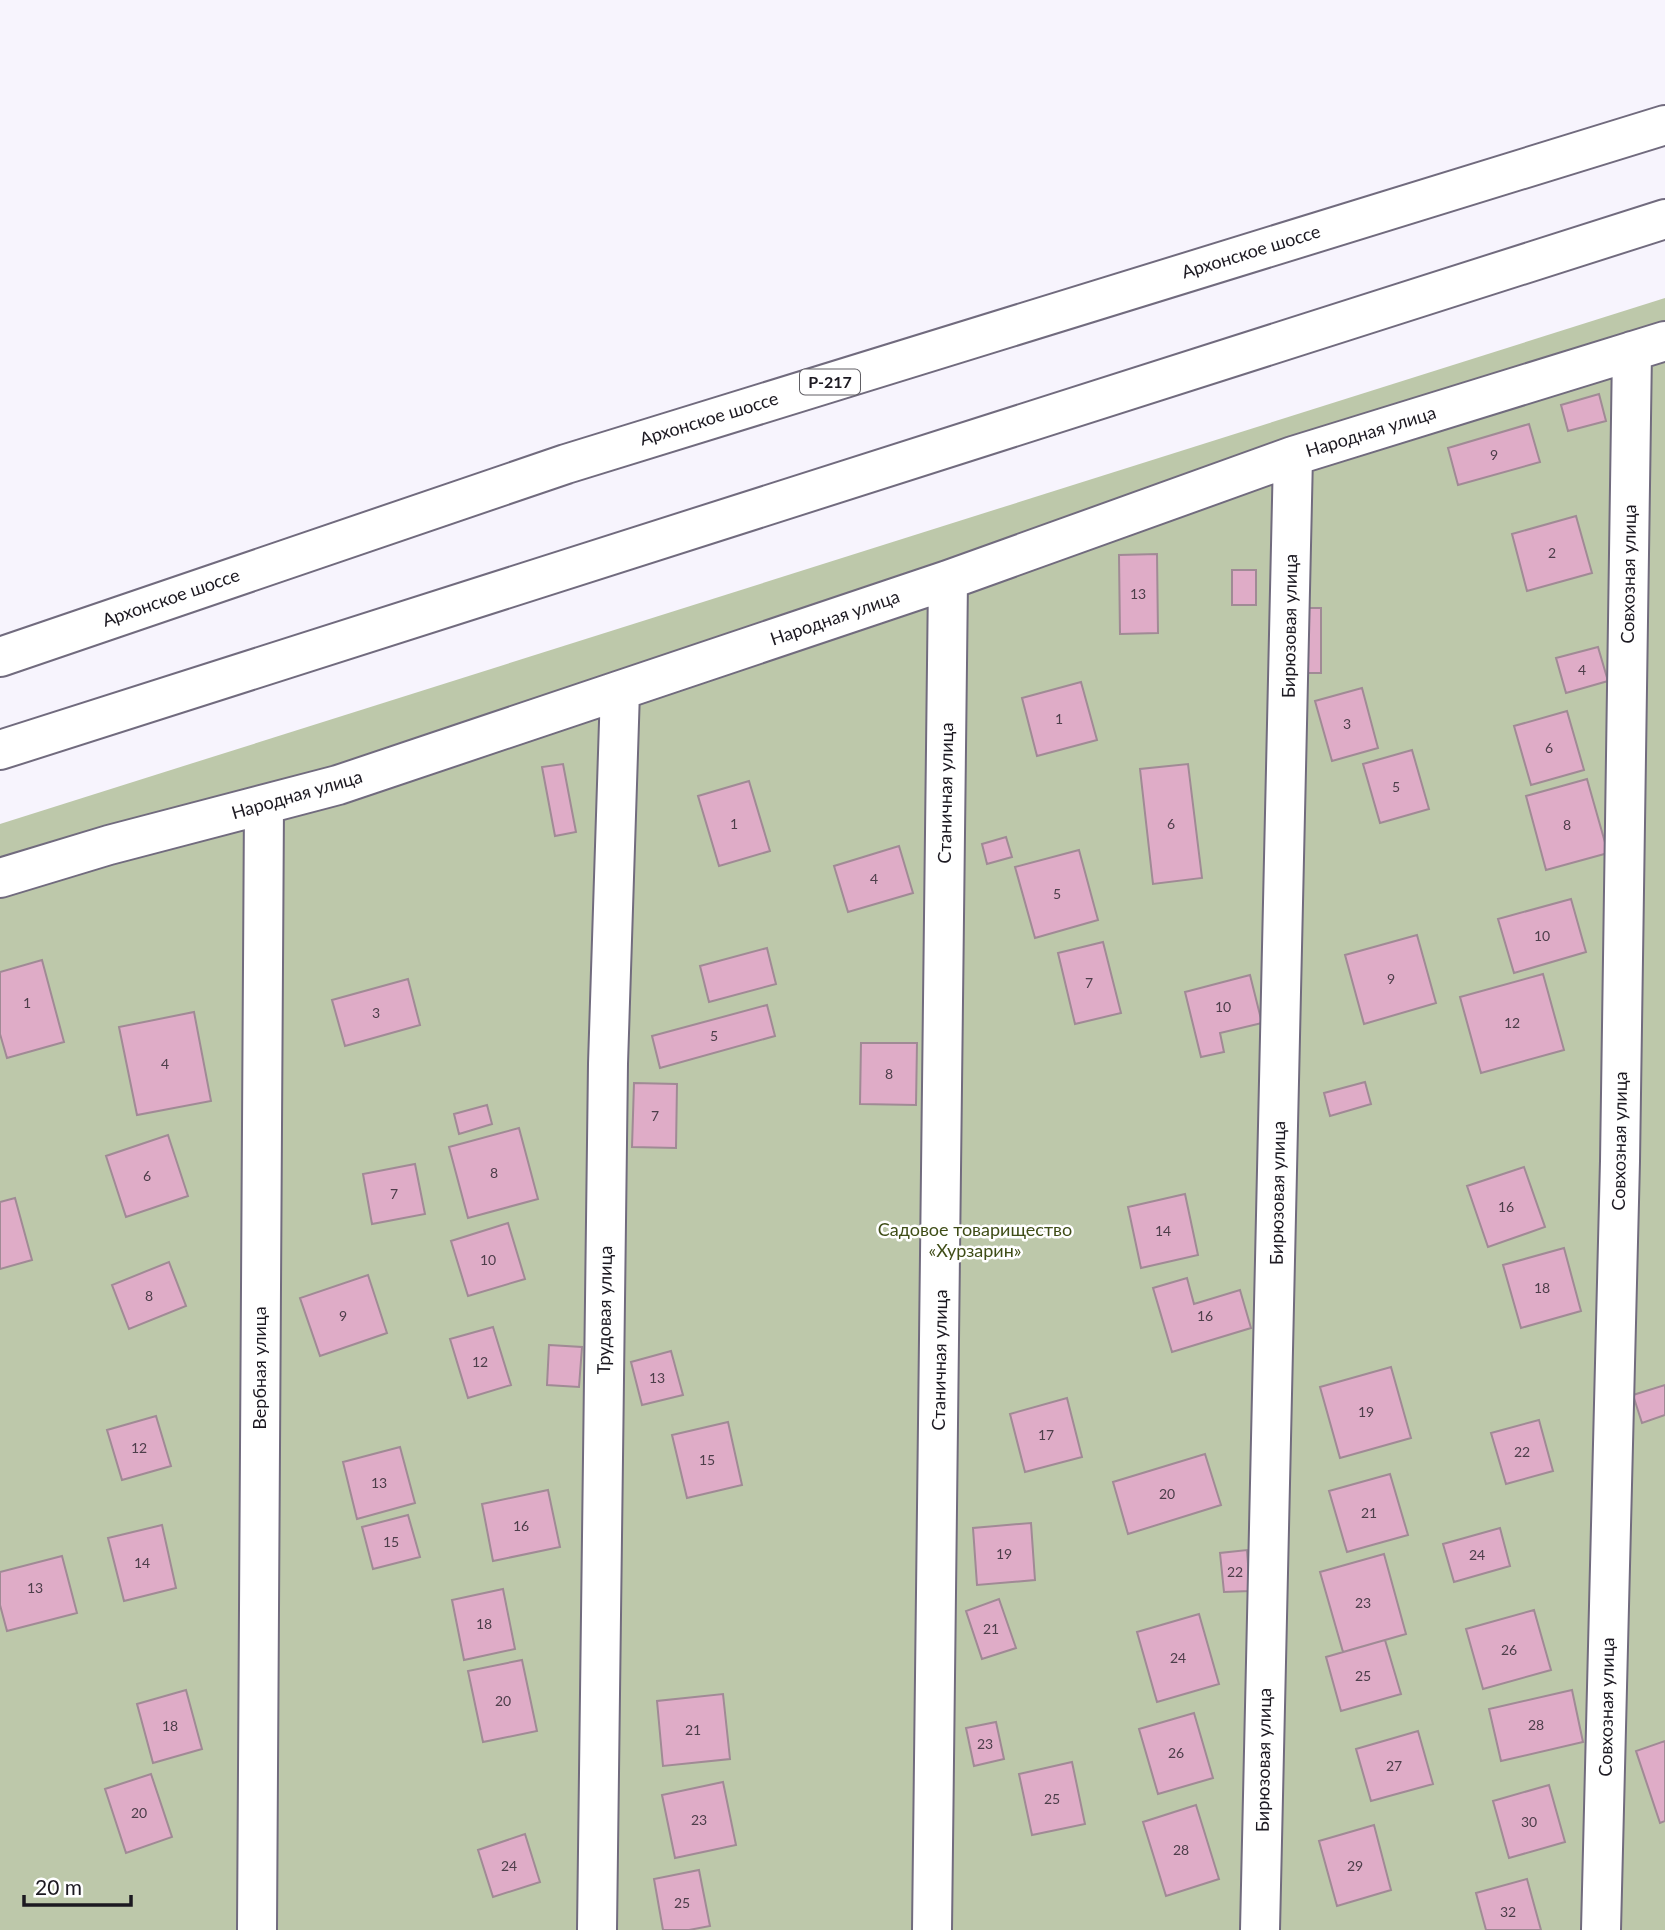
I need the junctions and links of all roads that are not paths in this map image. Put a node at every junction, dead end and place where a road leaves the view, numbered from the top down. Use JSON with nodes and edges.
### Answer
{"nodes":[{"id":1,"x":1665,"y":125,"type":"edge"},
{"id":2,"x":1665,"y":219,"type":"edge"},
{"id":3,"x":1648,"y":346,"type":"edge"},
{"id":4,"x":1293,"y":456,"type":"junction"},
{"id":5,"x":948,"y":580,"type":"junction"},
{"id":6,"x":0,"y":657,"type":"edge"},
{"id":7,"x":620,"y":691,"type":"junction"},
{"id":8,"x":0,"y":750,"type":"edge"},
{"id":9,"x":264,"y":805,"type":"junction"},
{"id":10,"x":0,"y":878,"type":"edge"},
{"id":11,"x":257,"y":1930,"type":"edge"},
{"id":12,"x":597,"y":1930,"type":"edge"},
{"id":13,"x":932,"y":1930,"type":"edge"},
{"id":14,"x":1260,"y":1930,"type":"edge"},
{"id":15,"x":1601,"y":1930,"type":"edge"}],
"edges":[{"from":1,"to":6,"type":"main road","name":"Архонское шоссе","number":"Р-217"},
{"from":2,"to":8,"type":"main road"},
{"from":3,"to":4,"type":"main road","name":"Народная улица"},
{"from":3,"to":15,"type":"main road","name":"Совхозная улица"},
{"from":4,"to":5,"type":"main road","name":"Народная улица"},
{"from":4,"to":14,"type":"main road","name":"Бирюзовая улица"},
{"from":5,"to":7,"type":"main road","name":"Народная улица"},
{"from":5,"to":13,"type":"main road","name":"Станичная улица"},
{"from":7,"to":9,"type":"main road","name":"Народная улица"},
{"from":7,"to":12,"type":"main road","name":"Трудовая улица"},
{"from":9,"to":10,"type":"main road","name":"Народная улица"},
{"from":9,"to":11,"type":"main road","name":"Вербная улица"}]}
